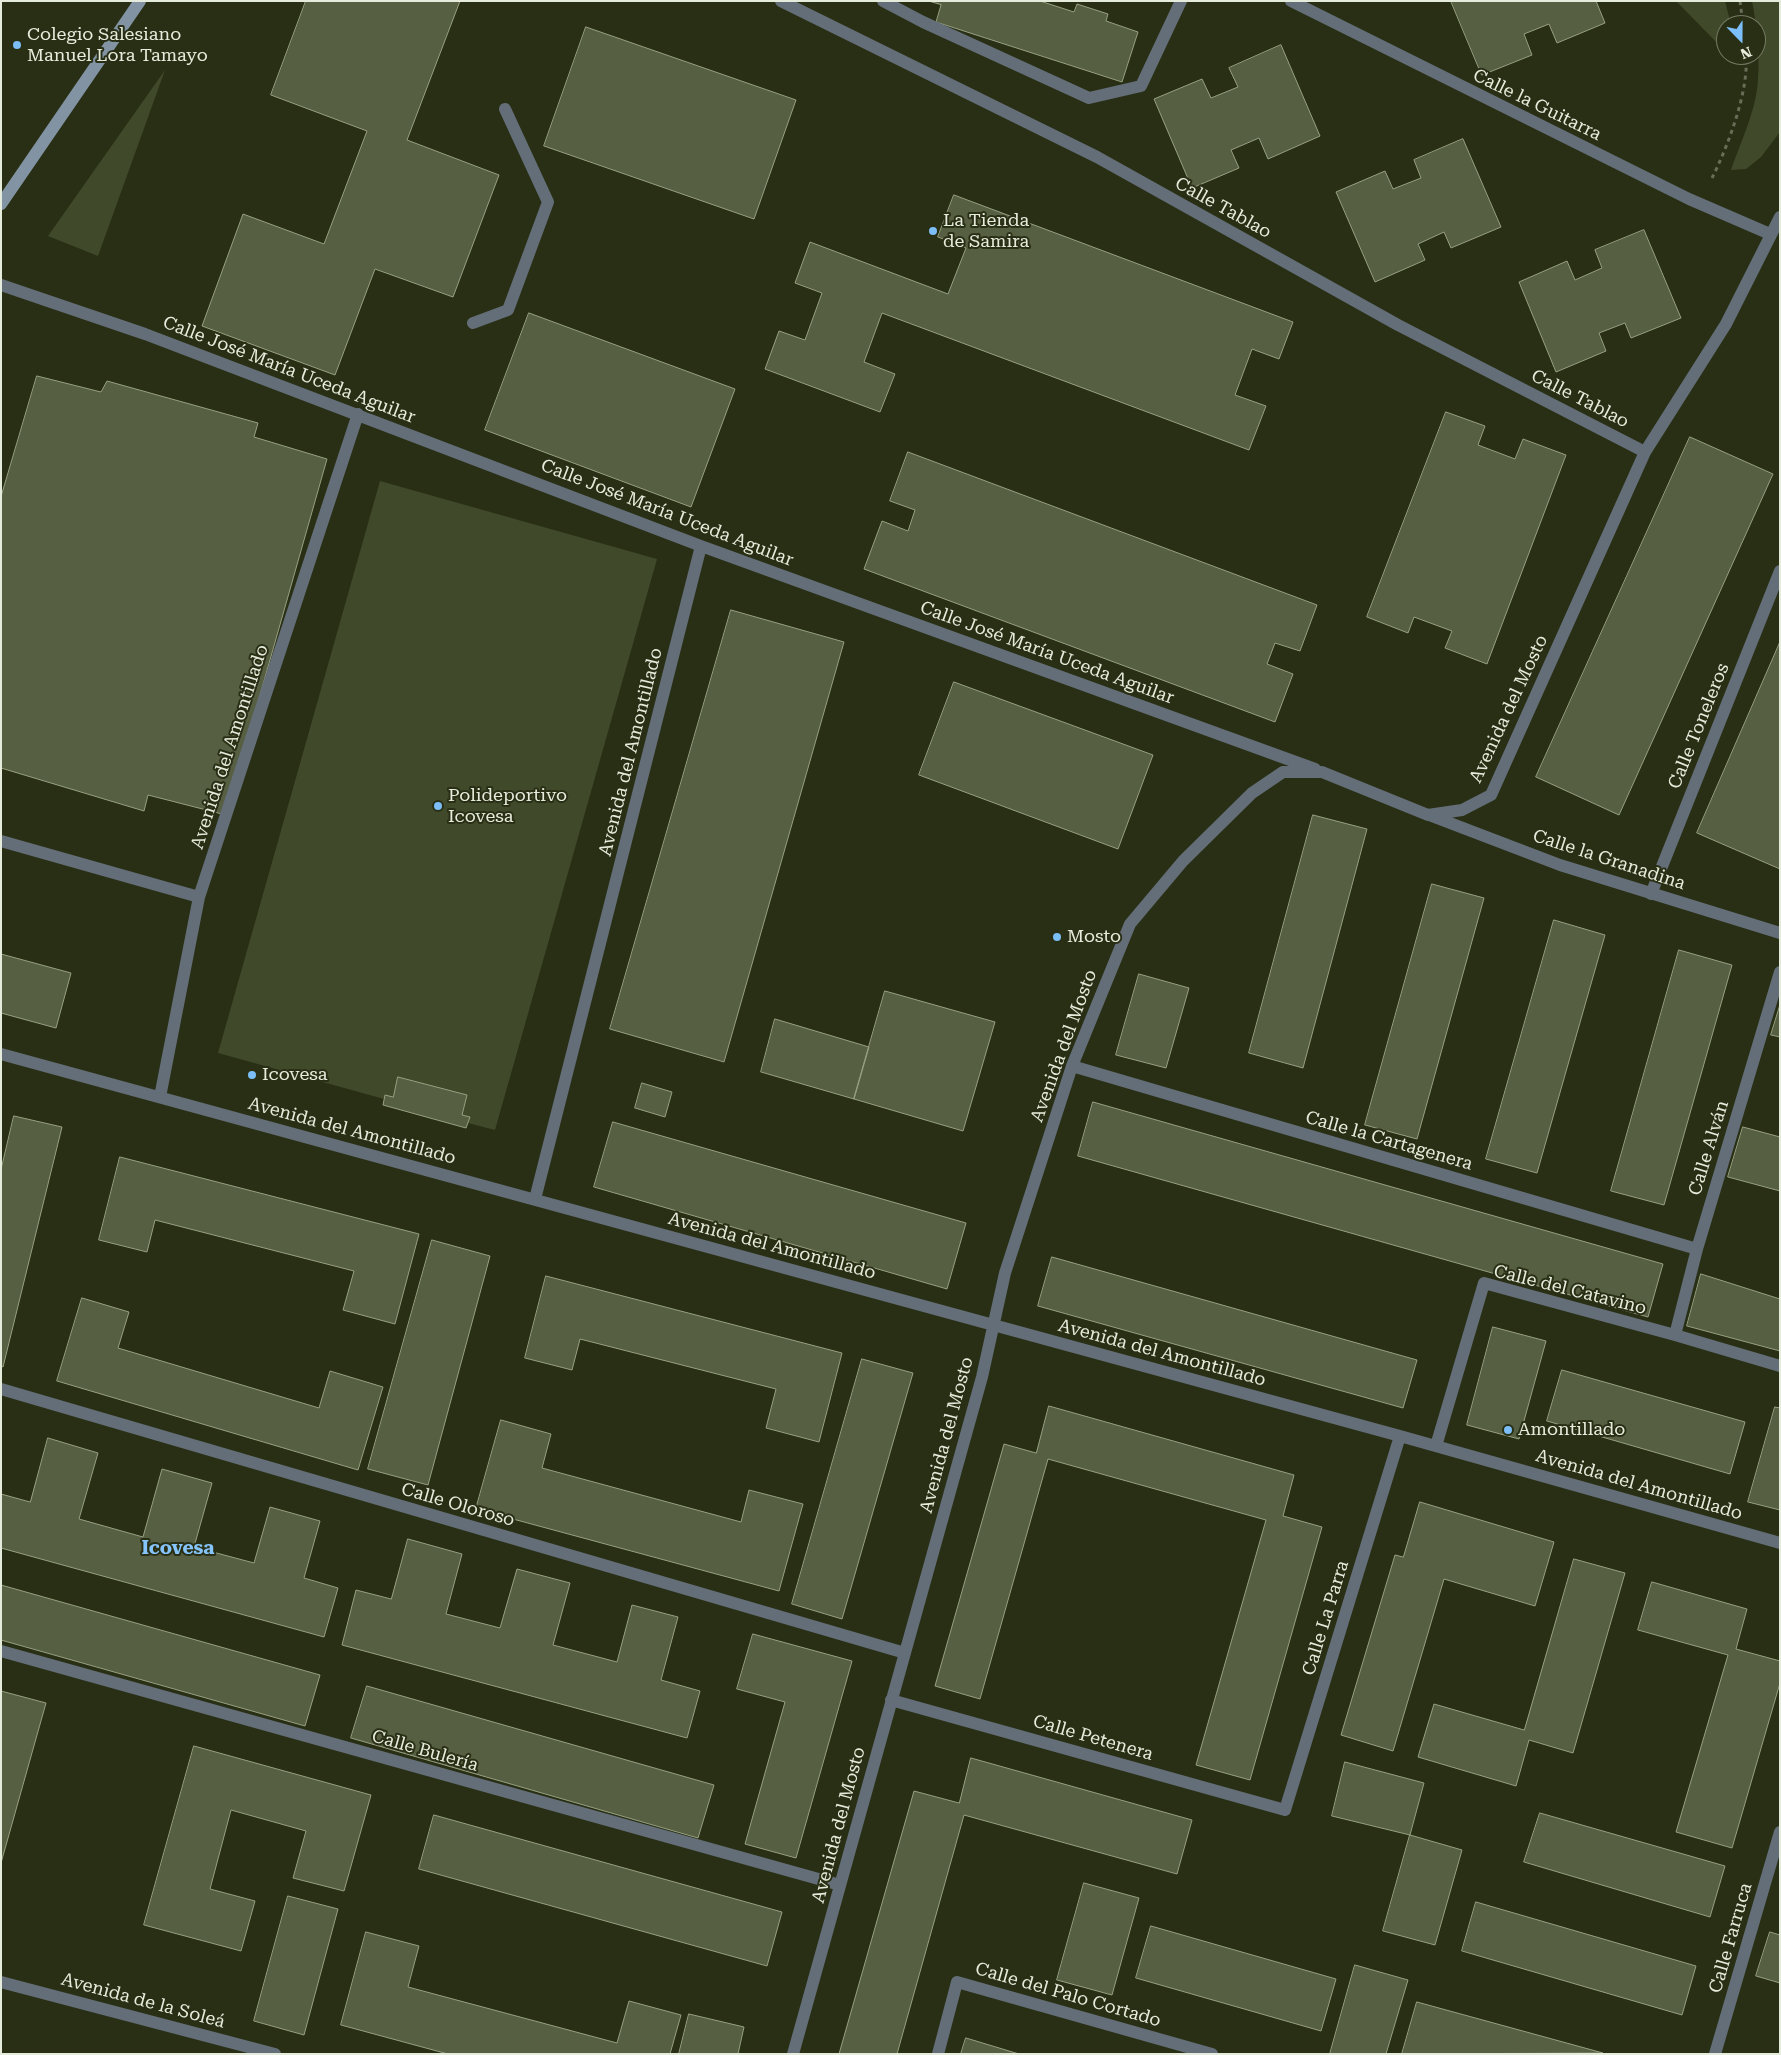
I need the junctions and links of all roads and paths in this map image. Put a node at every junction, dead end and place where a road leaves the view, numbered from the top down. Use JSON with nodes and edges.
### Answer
{"nodes":[{"id":1,"x":140,"y":1,"type":"edge"},
{"id":2,"x":781,"y":1,"type":"edge"},
{"id":3,"x":883,"y":1,"type":"edge"},
{"id":4,"x":1181,"y":1,"type":"edge"},
{"id":5,"x":1292,"y":1,"type":"edge"},
{"id":6,"x":1740,"y":1,"type":"edge"},
{"id":7,"x":1742,"y":15,"type":"edge"},
{"id":8,"x":1747,"y":65,"type":"edge"},
{"id":9,"x":506,"y":109,"type":"dead end"},
{"id":10,"x":1700,"y":203,"type":"junction"},
{"id":11,"x":1,"y":204,"type":"edge"},
{"id":12,"x":1780,"y":217,"type":"edge"},
{"id":13,"x":1770,"y":234,"type":"junction"},
{"id":14,"x":1,"y":285,"type":"edge"},
{"id":15,"x":473,"y":323,"type":"dead end"},
{"id":16,"x":358,"y":414,"type":"junction"},
{"id":17,"x":1645,"y":452,"type":"junction"},
{"id":18,"x":701,"y":546,"type":"junction"},
{"id":19,"x":1780,"y":571,"type":"edge"},
{"id":20,"x":1322,"y":772,"type":"junction"},
{"id":21,"x":1428,"y":815,"type":"junction"},
{"id":22,"x":1,"y":841,"type":"edge"},
{"id":23,"x":1651,"y":894,"type":"junction"},
{"id":24,"x":199,"y":896,"type":"junction"},
{"id":25,"x":1780,"y":933,"type":"edge"},
{"id":26,"x":1780,"y":972,"type":"edge"},
{"id":27,"x":1,"y":1054,"type":"edge"},
{"id":28,"x":1072,"y":1066,"type":"junction"},
{"id":29,"x":160,"y":1097,"type":"junction"},
{"id":30,"x":535,"y":1199,"type":"junction"},
{"id":31,"x":1696,"y":1249,"type":"junction"},
{"id":32,"x":994,"y":1326,"type":"junction"},
{"id":33,"x":1675,"y":1335,"type":"junction"},
{"id":34,"x":1780,"y":1366,"type":"edge"},
{"id":35,"x":1,"y":1389,"type":"edge"},
{"id":36,"x":1400,"y":1436,"type":"junction"},
{"id":37,"x":1436,"y":1446,"type":"junction"},
{"id":38,"x":1780,"y":1543,"type":"edge"},
{"id":39,"x":1,"y":1651,"type":"edge"},
{"id":40,"x":905,"y":1653,"type":"junction"},
{"id":41,"x":891,"y":1700,"type":"junction"},
{"id":42,"x":1285,"y":1810,"type":"joint"},
{"id":43,"x":1780,"y":1832,"type":"edge"},
{"id":44,"x":840,"y":1885,"type":"junction"},
{"id":45,"x":1,"y":1982,"type":"edge"},
{"id":46,"x":275,"y":2054,"type":"edge"},
{"id":47,"x":793,"y":2054,"type":"edge"},
{"id":48,"x":938,"y":2054,"type":"edge"},
{"id":49,"x":1212,"y":2054,"type":"edge"},
{"id":50,"x":1715,"y":2054,"type":"edge"}],
"edges":[{"from":1,"to":11,"type":"main road"},
{"from":2,"to":17,"type":"street","name":"Calle Tablao"},
{"from":3,"to":4,"type":"street"},
{"from":5,"to":10,"type":"street","name":"Calle la Guitarra"},
{"from":6,"to":7,"type":"path"},
{"from":8,"to":10,"type":"path"},
{"from":9,"to":15,"type":"street"},
{"from":10,"to":13,"type":"street","name":"Calle la Guitarra"},
{"from":12,"to":13,"type":"street","name":"Avenida del Mosto"},
{"from":13,"to":17,"type":"street","name":"Avenida del Mosto"},
{"from":14,"to":16,"type":"street","name":"Calle José María Uceda Aguilar"},
{"from":16,"to":18,"type":"street","name":"Calle José María Uceda Aguilar"},
{"from":16,"to":24,"type":"street","name":"Avenida del Amontillado"},
{"from":17,"to":21,"type":"street","name":"Avenida del Mosto"},
{"from":18,"to":20,"type":"street","name":"Calle José María Uceda Aguilar"},
{"from":18,"to":30,"type":"street","name":"Avenida del Amontillado"},
{"from":19,"to":23,"type":"street","name":"Calle Toneleros"},
{"from":20,"to":21,"type":"street","name":"Avenida del Mosto"},
{"from":20,"to":28,"type":"street","name":"Avenida del Mosto"},
{"from":21,"to":23,"type":"street","name":"Calle la Granadina"},
{"from":22,"to":24,"type":"street"},
{"from":23,"to":25,"type":"street","name":"Calle la Granadina"},
{"from":24,"to":29,"type":"street","name":"Avenida del Amontillado"},
{"from":26,"to":31,"type":"street","name":"Calle Alván"},
{"from":27,"to":29,"type":"street","name":"Avenida del Amontillado"},
{"from":28,"to":31,"type":"street","name":"Calle la Cartagenera"},
{"from":28,"to":32,"type":"street","name":"Avenida del Mosto"},
{"from":29,"to":30,"type":"street","name":"Avenida del Amontillado"},
{"from":30,"to":32,"type":"street","name":"Avenida del Amontillado"},
{"from":31,"to":33,"type":"street","name":"Calle Alván"},
{"from":32,"to":36,"type":"street","name":"Avenida del Amontillado"},
{"from":32,"to":40,"type":"street","name":"Avenida del Mosto"},
{"from":33,"to":34,"type":"street","name":"Calle del Catavino"},
{"from":33,"to":37,"type":"street","name":"Calle del Catavino"},
{"from":35,"to":40,"type":"street","name":"Calle Oloroso"},
{"from":36,"to":37,"type":"street","name":"Avenida del Amontillado"},
{"from":36,"to":42,"type":"street","name":"Calle La Parra"},
{"from":37,"to":38,"type":"street","name":"Avenida del Amontillado"},
{"from":39,"to":44,"type":"street","name":"Calle Bulería"},
{"from":40,"to":41,"type":"street","name":"Avenida del Mosto"},
{"from":41,"to":42,"type":"street","name":"Calle Petenera"},
{"from":41,"to":44,"type":"street","name":"Avenida del Mosto"},
{"from":43,"to":50,"type":"street","name":"Calle Farruca"},
{"from":44,"to":47,"type":"street","name":"Avenida del Mosto"},
{"from":45,"to":46,"type":"street","name":"Avenida de la Soleá"},
{"from":48,"to":49,"type":"street","name":"Calle del Palo Cortado"}]}
